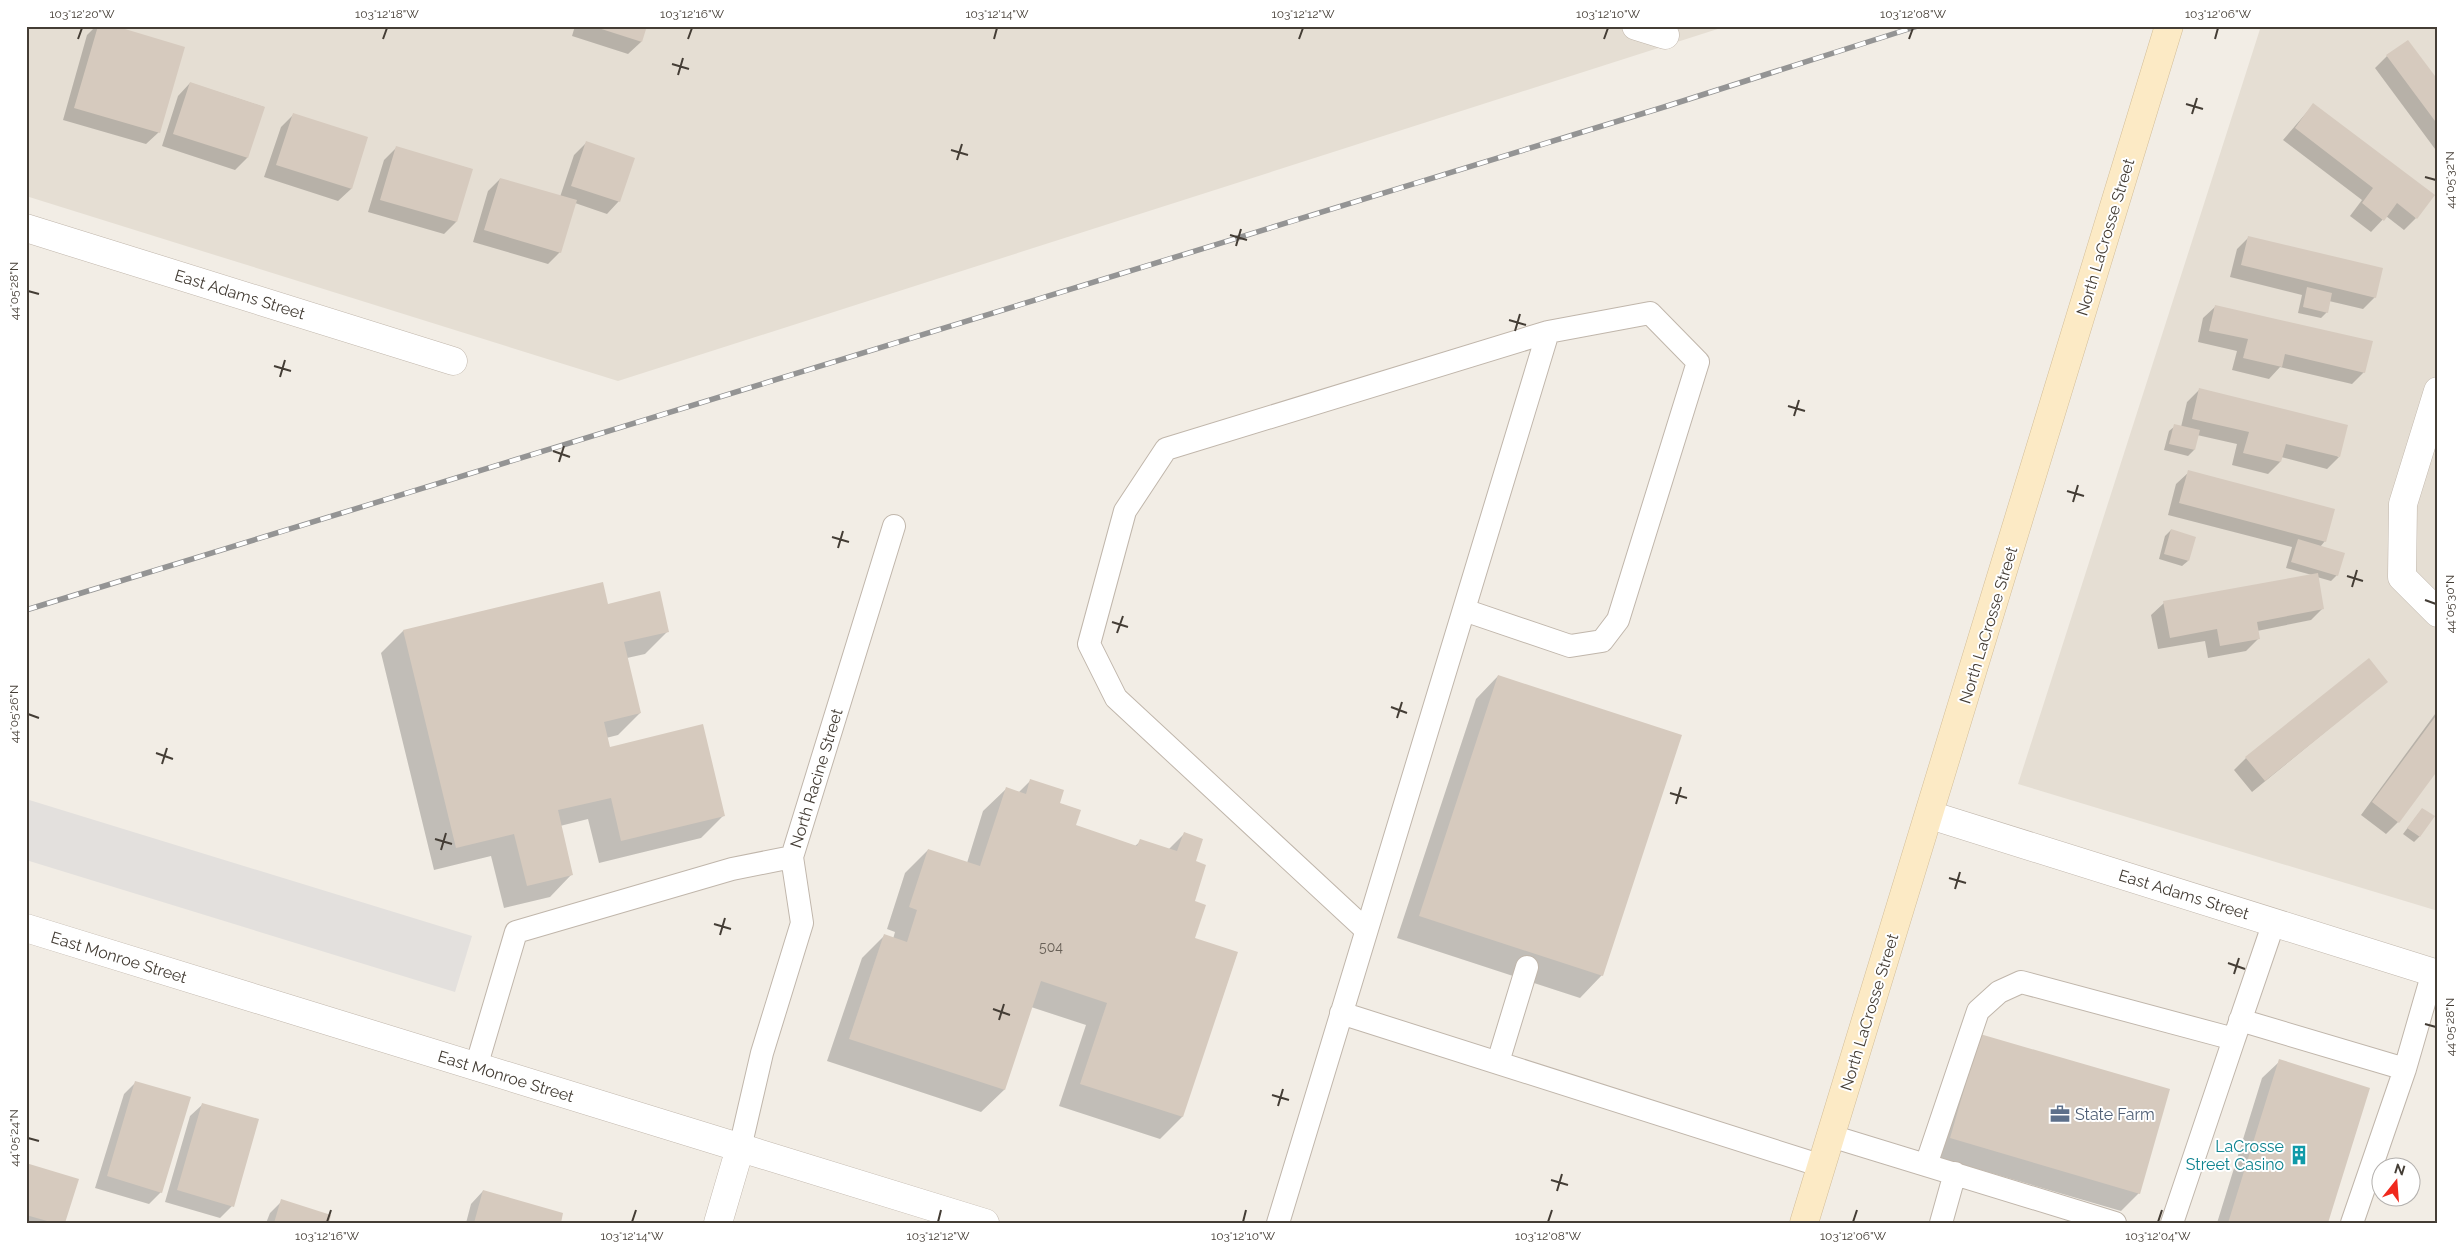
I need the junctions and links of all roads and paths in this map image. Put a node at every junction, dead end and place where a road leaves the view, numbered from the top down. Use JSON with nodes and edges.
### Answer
{"nodes":[{"id":1,"x":1636,"y":26,"type":"edge"},
{"id":2,"x":2169,"y":26,"type":"edge"},
{"id":3,"x":1665,"y":35,"type":"dead end"},
{"id":4,"x":26,"y":228,"type":"edge"},
{"id":5,"x":1548,"y":332,"type":"junction"},
{"id":6,"x":453,"y":361,"type":"dead end"},
{"id":7,"x":2438,"y":391,"type":"edge"},
{"id":8,"x":894,"y":526,"type":"dead end"},
{"id":9,"x":1464,"y":610,"type":"junction"},
{"id":10,"x":2438,"y":613,"type":"edge"},
{"id":11,"x":1930,"y":814,"type":"junction"},
{"id":12,"x":792,"y":857,"type":"junction"},
{"id":13,"x":2274,"y":922,"type":"junction"},
{"id":14,"x":26,"y":928,"type":"edge"},
{"id":15,"x":1366,"y":930,"type":"junction"},
{"id":16,"x":1527,"y":967,"type":"dead end"},
{"id":17,"x":2435,"y":973,"type":"edge"},
{"id":18,"x":1341,"y":1012,"type":"junction"},
{"id":19,"x":2238,"y":1030,"type":"junction"},
{"id":20,"x":1498,"y":1062,"type":"junction"},
{"id":21,"x":476,"y":1067,"type":"junction"},
{"id":22,"x":2405,"y":1070,"type":"junction"},
{"id":23,"x":1831,"y":1136,"type":"junction"},
{"id":24,"x":740,"y":1148,"type":"junction"},
{"id":25,"x":1926,"y":1165,"type":"junction"},
{"id":26,"x":1822,"y":1166,"type":"junction"},
{"id":27,"x":1954,"y":1173,"type":"junction"},
{"id":28,"x":2100,"y":1221,"type":"edge"},
{"id":29,"x":718,"y":1223,"type":"edge"},
{"id":30,"x":985,"y":1223,"type":"edge"},
{"id":31,"x":1278,"y":1223,"type":"edge"},
{"id":32,"x":1804,"y":1223,"type":"edge"},
{"id":33,"x":1941,"y":1223,"type":"edge"},
{"id":34,"x":2172,"y":1223,"type":"edge"},
{"id":35,"x":2352,"y":1223,"type":"edge"}],
"edges":[{"from":1,"to":3,"type":"street"},
{"from":2,"to":11,"type":"main road","name":"North LaCrosse Street"},
{"from":4,"to":6,"type":"street","name":"East Adams Street"},
{"from":5,"to":9,"type":"lane"},
{"from":5,"to":9,"type":"lane"},
{"from":5,"to":15,"type":"lane"},
{"from":7,"to":10,"type":"street"},
{"from":8,"to":12,"type":"lane","name":"North Racine Street"},
{"from":9,"to":15,"type":"lane"},
{"from":11,"to":13,"type":"street","name":"East Adams Street"},
{"from":11,"to":23,"type":"main road","name":"North LaCrosse Street"},
{"from":12,"to":21,"type":"lane"},
{"from":12,"to":24,"type":"lane","name":"North Racine Street"},
{"from":13,"to":17,"type":"street","name":"East Adams Street"},
{"from":13,"to":19,"type":"lane"},
{"from":14,"to":21,"type":"street","name":"East Monroe Street"},
{"from":15,"to":18,"type":"lane"},
{"from":16,"to":20,"type":"lane"},
{"from":17,"to":22,"type":"lane"},
{"from":18,"to":20,"type":"lane"},
{"from":18,"to":31,"type":"lane"},
{"from":19,"to":22,"type":"lane"},
{"from":19,"to":25,"type":"lane"},
{"from":19,"to":34,"type":"lane"},
{"from":20,"to":26,"type":"lane"},
{"from":21,"to":24,"type":"street","name":"East Monroe Street"},
{"from":22,"to":35,"type":"lane"},
{"from":23,"to":25,"type":"lane"},
{"from":23,"to":26,"type":"main road","name":"North LaCrosse Street"},
{"from":24,"to":29,"type":"street"},
{"from":24,"to":30,"type":"street","name":"East Monroe Street"},
{"from":25,"to":27,"type":"lane"},
{"from":26,"to":32,"type":"main road","name":"North LaCrosse Street"},
{"from":27,"to":28,"type":"lane"},
{"from":27,"to":33,"type":"lane"}]}
